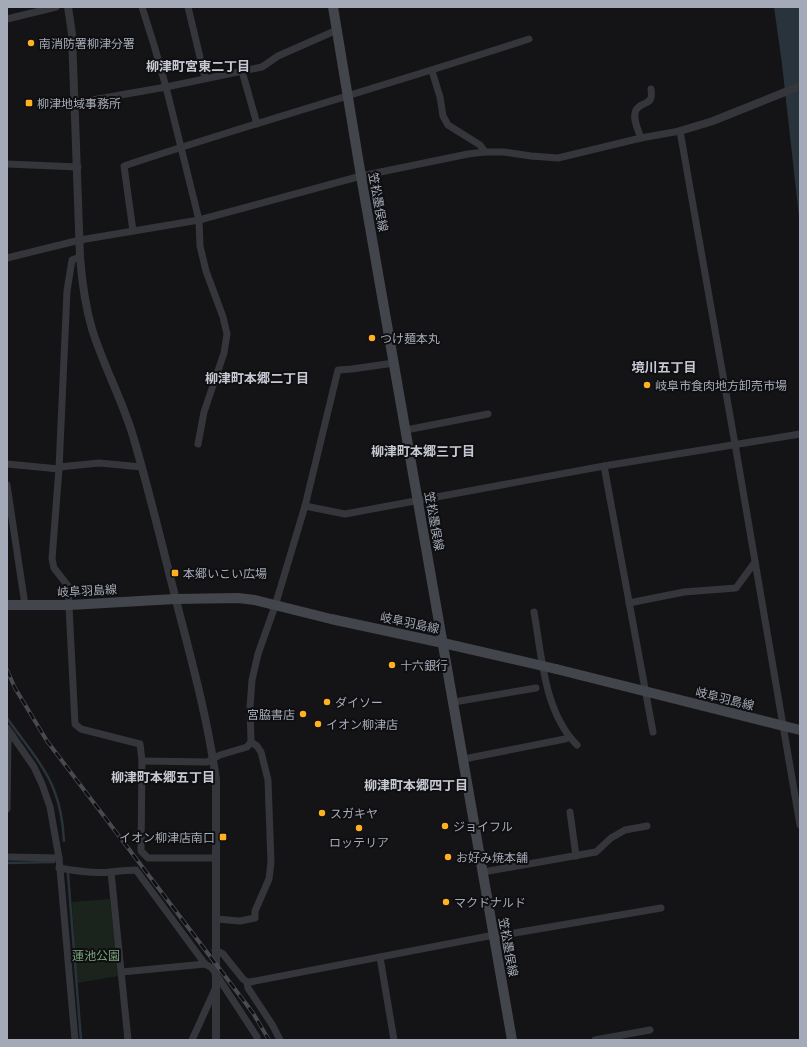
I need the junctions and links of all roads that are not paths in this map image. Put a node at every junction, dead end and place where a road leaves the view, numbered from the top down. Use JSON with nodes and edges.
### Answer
{"nodes":[{"id":1,"x":56,"y":7,"type":"edge"},
{"id":2,"x":68,"y":7,"type":"edge"},
{"id":3,"x":142,"y":7,"type":"edge"},
{"id":4,"x":188,"y":7,"type":"edge"},
{"id":5,"x":333,"y":7,"type":"edge"},
{"id":6,"x":7,"y":19,"type":"edge"},
{"id":7,"x":337,"y":30,"type":"junction"},
{"id":8,"x":529,"y":39,"type":"dead end"},
{"id":9,"x":242,"y":71,"type":"junction"},
{"id":10,"x":432,"y":71,"type":"junction"},
{"id":11,"x":205,"y":78,"type":"junction"},
{"id":12,"x":800,"y":86,"type":"edge"},
{"id":13,"x":166,"y":87,"type":"junction"},
{"id":14,"x":651,"y":89,"type":"dead end"},
{"id":15,"x":348,"y":95,"type":"junction"},
{"id":16,"x":75,"y":103,"type":"junction"},
{"id":17,"x":257,"y":124,"type":"junction"},
{"id":18,"x":680,"y":131,"type":"junction"},
{"id":19,"x":641,"y":138,"type":"junction"},
{"id":20,"x":181,"y":148,"type":"junction"},
{"id":21,"x":485,"y":152,"type":"junction"},
{"id":22,"x":7,"y":164,"type":"edge"},
{"id":23,"x":78,"y":167,"type":"junction"},
{"id":24,"x":361,"y":176,"type":"junction"},
{"id":25,"x":199,"y":220,"type":"junction"},
{"id":26,"x":133,"y":231,"type":"junction"},
{"id":27,"x":80,"y":240,"type":"junction"},
{"id":28,"x":7,"y":258,"type":"edge"},
{"id":29,"x":80,"y":258,"type":"junction"},
{"id":30,"x":394,"y":363,"type":"junction"},
{"id":31,"x":488,"y":414,"type":"dead end"},
{"id":32,"x":406,"y":430,"type":"junction"},
{"id":33,"x":800,"y":434,"type":"edge"},
{"id":34,"x":198,"y":444,"type":"dead end"},
{"id":35,"x":736,"y":444,"type":"junction"},
{"id":36,"x":7,"y":464,"type":"edge"},
{"id":37,"x":604,"y":466,"type":"junction"},
{"id":38,"x":142,"y":467,"type":"junction"},
{"id":39,"x":59,"y":468,"type":"junction"},
{"id":40,"x":7,"y":485,"type":"edge"},
{"id":41,"x":418,"y":500,"type":"junction"},
{"id":42,"x":305,"y":506,"type":"junction"},
{"id":43,"x":755,"y":562,"type":"junction"},
{"id":44,"x":176,"y":599,"type":"junction"},
{"id":45,"x":629,"y":603,"type":"junction"},
{"id":46,"x":70,"y":604,"type":"junction"},
{"id":47,"x":7,"y":605,"type":"edge"},
{"id":48,"x":26,"y":605,"type":"junction"},
{"id":49,"x":275,"y":606,"type":"junction"},
{"id":50,"x":534,"y":612,"type":"dead end"},
{"id":51,"x":443,"y":643,"type":"junction"},
{"id":52,"x":544,"y":666,"type":"junction"},
{"id":53,"x":536,"y":688,"type":"dead end"},
{"id":54,"x":454,"y":702,"type":"junction"},
{"id":55,"x":7,"y":728,"type":"edge"},
{"id":56,"x":800,"y":730,"type":"edge"},
{"id":57,"x":652,"y":732,"type":"dead end"},
{"id":58,"x":12,"y":735,"type":"junction"},
{"id":59,"x":568,"y":737,"type":"junction"},
{"id":60,"x":251,"y":742,"type":"junction"},
{"id":61,"x":577,"y":745,"type":"dead end"},
{"id":62,"x":213,"y":758,"type":"junction"},
{"id":63,"x":464,"y":759,"type":"junction"},
{"id":64,"x":142,"y":761,"type":"junction"},
{"id":65,"x":7,"y":809,"type":"edge"},
{"id":66,"x":570,"y":812,"type":"dead end"},
{"id":67,"x":800,"y":825,"type":"edge"},
{"id":68,"x":646,"y":826,"type":"dead end"},
{"id":69,"x":7,"y":856,"type":"edge"},
{"id":70,"x":576,"y":856,"type":"junction"},
{"id":71,"x":59,"y":858,"type":"junction"},
{"id":72,"x":216,"y":858,"type":"junction"},
{"id":73,"x":59,"y":868,"type":"junction"},
{"id":74,"x":111,"y":872,"type":"junction"},
{"id":75,"x":484,"y":872,"type":"junction"},
{"id":76,"x":661,"y":908,"type":"dead end"},
{"id":77,"x":216,"y":919,"type":"junction"},
{"id":78,"x":494,"y":935,"type":"junction"},
{"id":79,"x":216,"y":950,"type":"junction"},
{"id":80,"x":380,"y":957,"type":"junction"},
{"id":81,"x":206,"y":964,"type":"junction"},
{"id":82,"x":122,"y":972,"type":"junction"},
{"id":83,"x":216,"y":976,"type":"junction"},
{"id":84,"x":247,"y":982,"type":"junction"},
{"id":85,"x":216,"y":987,"type":"junction"},
{"id":86,"x":650,"y":1030,"type":"dead end"},
{"id":87,"x":75,"y":1040,"type":"edge"},
{"id":88,"x":128,"y":1040,"type":"edge"},
{"id":89,"x":192,"y":1040,"type":"edge"},
{"id":90,"x":216,"y":1040,"type":"edge"},
{"id":91,"x":257,"y":1040,"type":"edge"},
{"id":92,"x":280,"y":1040,"type":"edge"},
{"id":93,"x":394,"y":1040,"type":"edge"},
{"id":94,"x":512,"y":1040,"type":"edge"},
{"id":95,"x":594,"y":1040,"type":"edge"}],
"edges":[{"from":1,"to":6,"type":"street"},
{"from":2,"to":16,"type":"street"},
{"from":3,"to":13,"type":"street"},
{"from":4,"to":11,"type":"street"},
{"from":5,"to":7,"type":"main road","name":"笠松墨俣線"},
{"from":7,"to":9,"type":"street"},
{"from":7,"to":15,"type":"main road","name":"笠松墨俣線"},
{"from":8,"to":10,"type":"street"},
{"from":9,"to":11,"type":"street"},
{"from":9,"to":17,"type":"street"},
{"from":10,"to":15,"type":"street"},
{"from":10,"to":21,"type":"street"},
{"from":11,"to":13,"type":"street"},
{"from":12,"to":18,"type":"street"},
{"from":13,"to":16,"type":"street"},
{"from":13,"to":20,"type":"street"},
{"from":14,"to":19,"type":"street"},
{"from":15,"to":17,"type":"street"},
{"from":15,"to":24,"type":"main road","name":"笠松墨俣線"},
{"from":16,"to":23,"type":"street"},
{"from":17,"to":20,"type":"street"},
{"from":18,"to":19,"type":"street"},
{"from":18,"to":35,"type":"street"},
{"from":19,"to":21,"type":"street"},
{"from":20,"to":25,"type":"street"},
{"from":20,"to":26,"type":"street"},
{"from":21,"to":24,"type":"street"},
{"from":22,"to":23,"type":"street"},
{"from":23,"to":27,"type":"street"},
{"from":24,"to":25,"type":"street"},
{"from":24,"to":30,"type":"main road","name":"笠松墨俣線"},
{"from":25,"to":26,"type":"street"},
{"from":25,"to":34,"type":"street"},
{"from":26,"to":27,"type":"street"},
{"from":27,"to":28,"type":"street"},
{"from":27,"to":29,"type":"street"},
{"from":29,"to":38,"type":"street"},
{"from":29,"to":39,"type":"street"},
{"from":30,"to":32,"type":"main road","name":"笠松墨俣線"},
{"from":30,"to":42,"type":"street"},
{"from":31,"to":32,"type":"street"},
{"from":32,"to":41,"type":"main road","name":"笠松墨俣線"},
{"from":33,"to":35,"type":"street"},
{"from":35,"to":37,"type":"street"},
{"from":35,"to":43,"type":"street"},
{"from":36,"to":39,"type":"street"},
{"from":37,"to":41,"type":"street"},
{"from":37,"to":45,"type":"street"},
{"from":38,"to":39,"type":"street"},
{"from":38,"to":44,"type":"street"},
{"from":39,"to":46,"type":"street"},
{"from":40,"to":48,"type":"street"},
{"from":41,"to":42,"type":"street"},
{"from":41,"to":51,"type":"main road","name":"笠松墨俣線"},
{"from":42,"to":49,"type":"street"},
{"from":43,"to":45,"type":"street"},
{"from":43,"to":67,"type":"street"},
{"from":44,"to":46,"type":"main road","name":"岐阜羽島線"},
{"from":44,"to":49,"type":"main road","name":"岐阜羽島線"},
{"from":44,"to":62,"type":"street"},
{"from":45,"to":57,"type":"street"},
{"from":46,"to":48,"type":"main road","name":"岐阜羽島線"},
{"from":46,"to":64,"type":"street"},
{"from":47,"to":48,"type":"main road","name":"岐阜羽島線"},
{"from":49,"to":51,"type":"main road","name":"岐阜羽島線"},
{"from":49,"to":60,"type":"street"},
{"from":50,"to":52,"type":"street"},
{"from":51,"to":52,"type":"main road","name":"岐阜羽島線"},
{"from":51,"to":54,"type":"main road","name":"笠松墨俣線"},
{"from":52,"to":56,"type":"main road","name":"岐阜羽島線","bridge":true},
{"from":52,"to":59,"type":"street"},
{"from":53,"to":54,"type":"street"},
{"from":54,"to":63,"type":"main road","name":"笠松墨俣線"},
{"from":55,"to":58,"type":"street"},
{"from":58,"to":65,"type":"street"},
{"from":58,"to":71,"type":"street"},
{"from":59,"to":61,"type":"street"},
{"from":59,"to":63,"type":"street"},
{"from":60,"to":62,"type":"street"},
{"from":60,"to":77,"type":"street"},
{"from":62,"to":64,"type":"street"},
{"from":62,"to":72,"type":"street"},
{"from":63,"to":75,"type":"main road","name":"笠松墨俣線"},
{"from":64,"to":72,"type":"street"},
{"from":66,"to":70,"type":"street"},
{"from":68,"to":70,"type":"street"},
{"from":69,"to":71,"type":"street"},
{"from":70,"to":75,"type":"street"},
{"from":71,"to":73,"type":"street"},
{"from":72,"to":77,"type":"street"},
{"from":73,"to":74,"type":"street"},
{"from":73,"to":87,"type":"street"},
{"from":74,"to":81,"type":"street"},
{"from":74,"to":82,"type":"street"},
{"from":75,"to":78,"type":"main road","name":"笠松墨俣線"},
{"from":76,"to":78,"type":"street"},
{"from":77,"to":79,"type":"street"},
{"from":78,"to":80,"type":"street"},
{"from":78,"to":94,"type":"main road","name":"笠松墨俣線"},
{"from":79,"to":83,"type":"street"},
{"from":79,"to":84,"type":"street"},
{"from":80,"to":84,"type":"street"},
{"from":80,"to":93,"type":"street"},
{"from":81,"to":82,"type":"street"},
{"from":81,"to":83,"type":"street"},
{"from":82,"to":88,"type":"street"},
{"from":83,"to":85,"type":"street"},
{"from":83,"to":91,"type":"street"},
{"from":84,"to":92,"type":"street"},
{"from":85,"to":89,"type":"street"},
{"from":85,"to":90,"type":"street"},
{"from":86,"to":95,"type":"street"}]}
